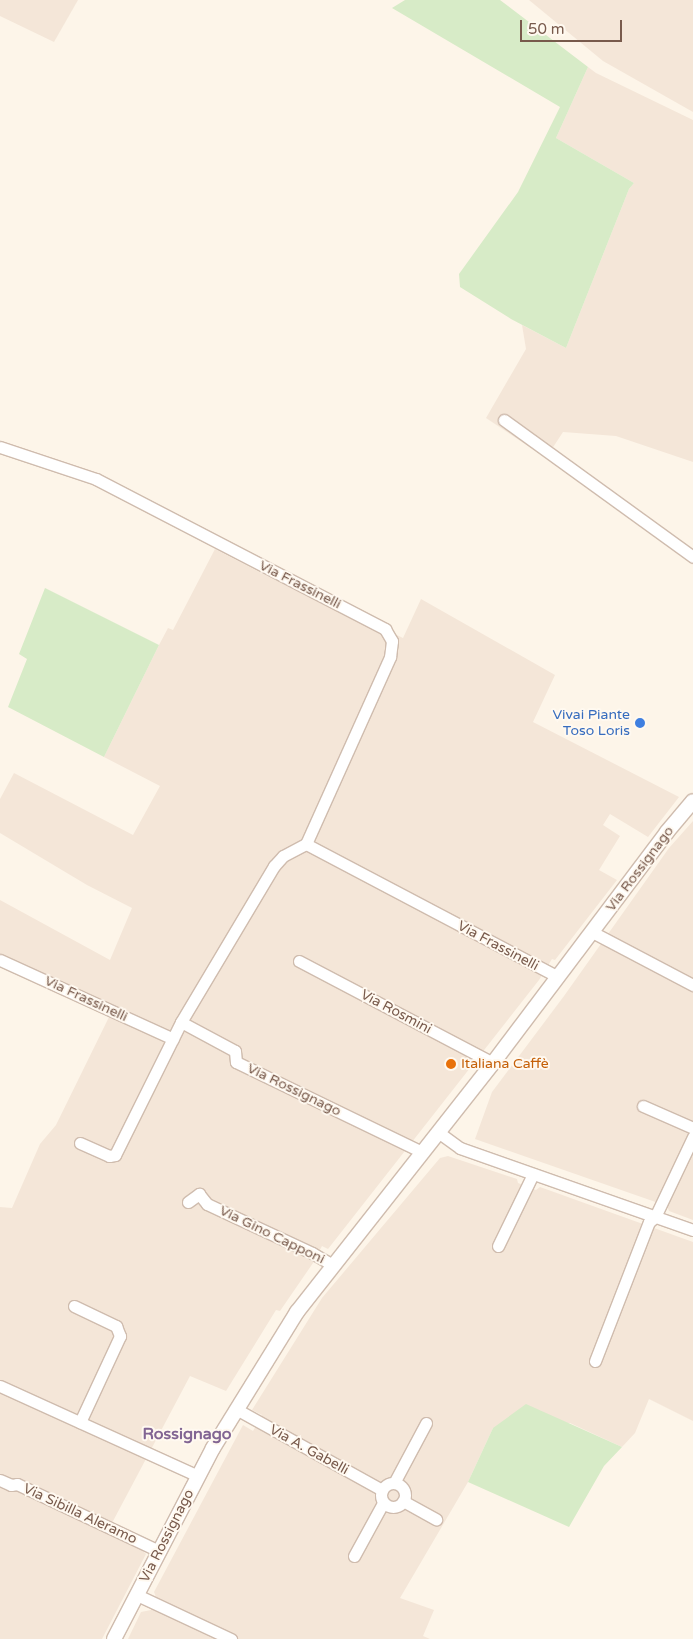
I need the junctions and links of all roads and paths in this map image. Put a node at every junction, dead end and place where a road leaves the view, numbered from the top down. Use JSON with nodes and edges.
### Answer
{"nodes":[{"id":1,"x":504,"y":420,"type":"dead end"},
{"id":2,"x":0,"y":447,"type":"edge"},
{"id":3,"x":693,"y":557,"type":"edge"},
{"id":4,"x":693,"y":801,"type":"edge"},
{"id":5,"x":306,"y":844,"type":"junction"},
{"id":6,"x":592,"y":932,"type":"junction"},
{"id":7,"x":0,"y":960,"type":"edge"},
{"id":8,"x":299,"y":961,"type":"dead end"},
{"id":9,"x":558,"y":977,"type":"junction"},
{"id":10,"x":693,"y":985,"type":"edge"},
{"id":11,"x":181,"y":1022,"type":"junction"},
{"id":12,"x":173,"y":1039,"type":"junction"},
{"id":13,"x":493,"y":1063,"type":"junction"},
{"id":14,"x":643,"y":1106,"type":"dead end"},
{"id":15,"x":693,"y":1128,"type":"edge"},
{"id":16,"x":438,"y":1132,"type":"junction"},
{"id":17,"x":693,"y":1137,"type":"edge"},
{"id":18,"x":80,"y":1143,"type":"dead end"},
{"id":19,"x":422,"y":1152,"type":"junction"},
{"id":20,"x":533,"y":1174,"type":"junction"},
{"id":21,"x":188,"y":1202,"type":"dead end"},
{"id":22,"x":655,"y":1217,"type":"junction"},
{"id":23,"x":693,"y":1230,"type":"edge"},
{"id":24,"x":498,"y":1246,"type":"dead end"},
{"id":25,"x":332,"y":1265,"type":"junction"},
{"id":26,"x":74,"y":1306,"type":"dead end"},
{"id":27,"x":595,"y":1361,"type":"dead end"},
{"id":28,"x":0,"y":1386,"type":"edge"},
{"id":29,"x":236,"y":1410,"type":"junction"},
{"id":30,"x":80,"y":1422,"type":"junction"},
{"id":31,"x":426,"y":1423,"type":"dead end"},
{"id":32,"x":198,"y":1476,"type":"junction"},
{"id":33,"x":0,"y":1480,"type":"edge"},
{"id":34,"x":394,"y":1483,"type":"junction"},
{"id":35,"x":382,"y":1490,"type":"junction"},
{"id":36,"x":404,"y":1501,"type":"junction"},
{"id":37,"x":383,"y":1503,"type":"junction"},
{"id":38,"x":436,"y":1519,"type":"dead end"},
{"id":39,"x":159,"y":1551,"type":"junction"},
{"id":40,"x":354,"y":1556,"type":"dead end"},
{"id":41,"x":137,"y":1595,"type":"junction"},
{"id":42,"x":114,"y":1639,"type":"edge"},
{"id":43,"x":232,"y":1639,"type":"edge"}],
"edges":[{"from":1,"to":3,"type":"street"},
{"from":2,"to":5,"type":"street","name":"Via Frassinelli"},
{"from":4,"to":6,"type":"street","name":"Via Rossignago"},
{"from":5,"to":9,"type":"street","name":"Via Frassinelli"},
{"from":5,"to":11,"type":"street"},
{"from":6,"to":9,"type":"street","name":"Via Rossignago"},
{"from":6,"to":10,"type":"street"},
{"from":7,"to":12,"type":"street","name":"Via Frassinelli"},
{"from":8,"to":13,"type":"street","name":"Via Rosmini"},
{"from":9,"to":13,"type":"street","name":"Via Rossignago"},
{"from":11,"to":12,"type":"street"},
{"from":11,"to":19,"type":"street","name":"Via Rossignago"},
{"from":12,"to":18,"type":"street"},
{"from":13,"to":16,"type":"street","name":"Via Rossignago"},
{"from":14,"to":15,"type":"street"},
{"from":16,"to":19,"type":"street","name":"Via Rossignago"},
{"from":16,"to":20,"type":"street"},
{"from":17,"to":22,"type":"street"},
{"from":19,"to":25,"type":"street","name":"Via Rossignago"},
{"from":20,"to":22,"type":"street"},
{"from":20,"to":24,"type":"street"},
{"from":21,"to":25,"type":"street","name":"Via Gino Capponi"},
{"from":22,"to":23,"type":"street"},
{"from":22,"to":27,"type":"street"},
{"from":25,"to":29,"type":"street","name":"Via Rossignago"},
{"from":26,"to":30,"type":"street"},
{"from":28,"to":30,"type":"street","name":"Via Rossignago"},
{"from":29,"to":32,"type":"street","name":"Via Rossignago"},
{"from":29,"to":35,"type":"street","name":"Via A. Gabelli"},
{"from":30,"to":32,"type":"street","name":"Via Rossignago"},
{"from":31,"to":34,"type":"street"},
{"from":32,"to":39,"type":"street","name":"Via Rossignago"},
{"from":33,"to":39,"type":"street","name":"Via Sibilla Aleramo"},
{"from":34,"to":35,"type":"street"},
{"from":34,"to":36,"type":"street"},
{"from":35,"to":37,"type":"street"},
{"from":36,"to":37,"type":"street"},
{"from":36,"to":38,"type":"street"},
{"from":37,"to":40,"type":"street"},
{"from":39,"to":41,"type":"street","name":"Via Rossignago"},
{"from":41,"to":42,"type":"street","name":"Via Rossignago"},
{"from":41,"to":43,"type":"street","name":"Via Rossignago"}]}
